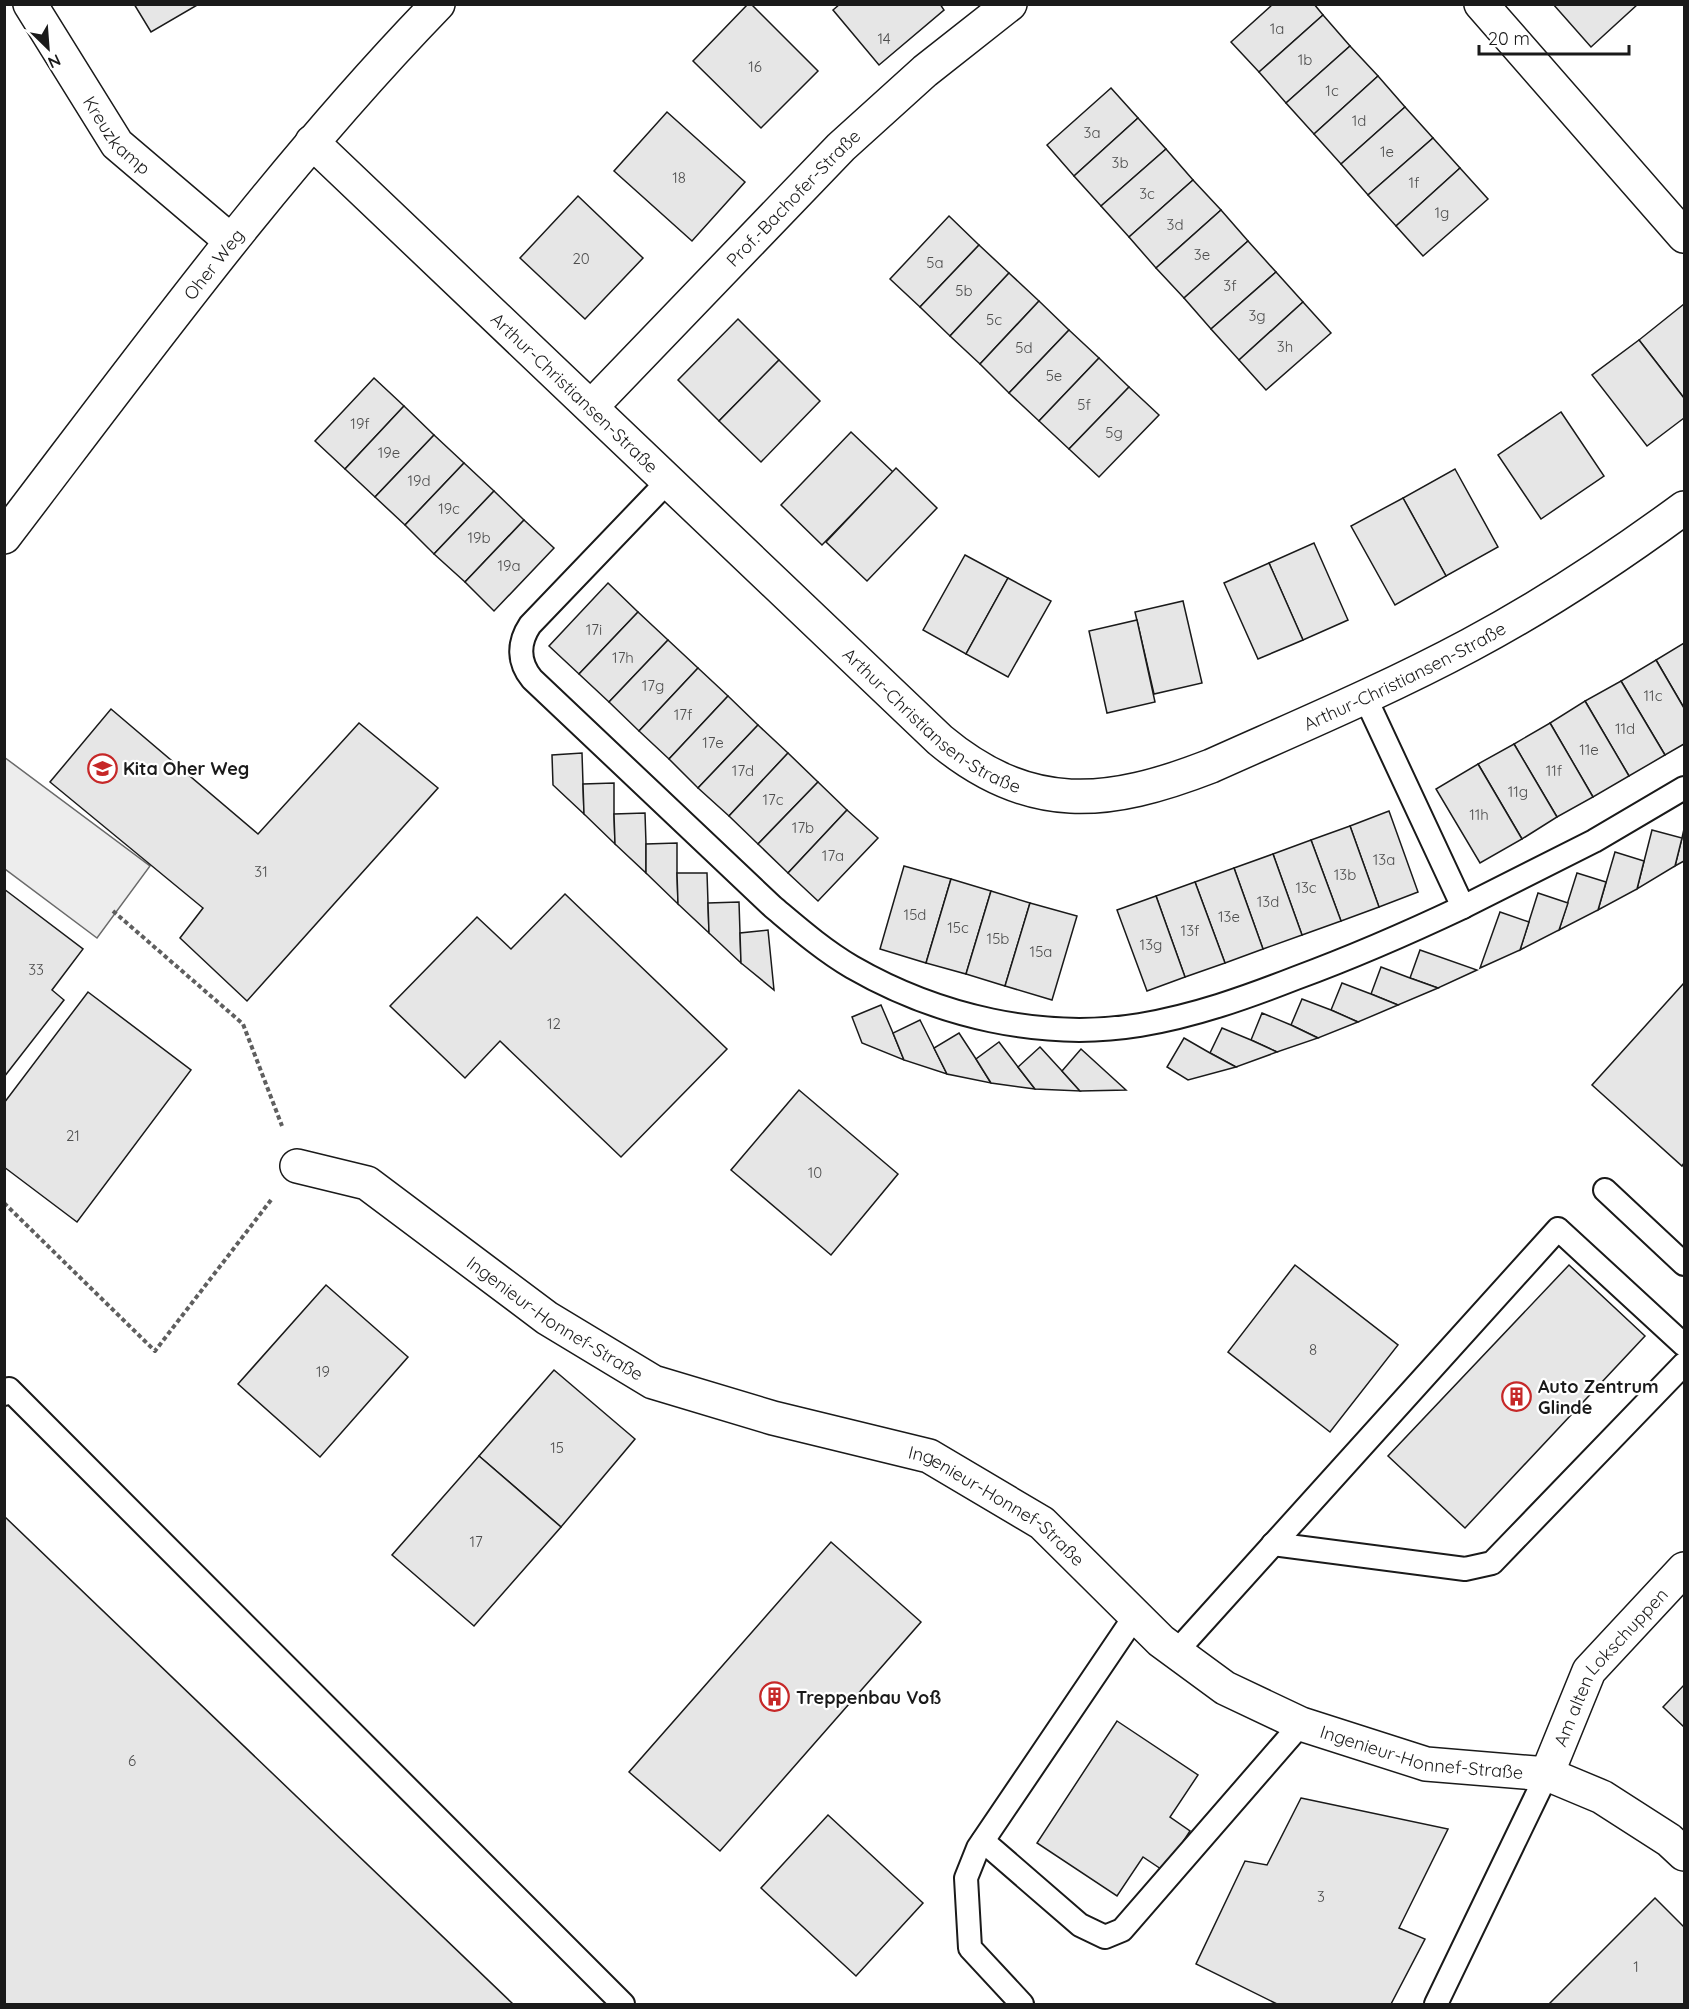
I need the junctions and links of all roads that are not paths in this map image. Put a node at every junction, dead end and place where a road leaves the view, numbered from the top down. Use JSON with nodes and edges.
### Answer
{"nodes":[{"id":1,"x":30,"y":4,"type":"edge"},
{"id":2,"x":438,"y":4,"type":"edge"},
{"id":3,"x":1010,"y":4,"type":"edge"},
{"id":4,"x":1481,"y":4,"type":"edge"},
{"id":5,"x":312,"y":142,"type":"junction"},
{"id":6,"x":1684,"y":236,"type":"edge"},
{"id":7,"x":231,"y":241,"type":"junction"},
{"id":8,"x":591,"y":407,"type":"junction"},
{"id":9,"x":668,"y":481,"type":"junction"},
{"id":10,"x":1684,"y":508,"type":"edge"},
{"id":11,"x":4,"y":537,"type":"edge"},
{"id":12,"x":1365,"y":697,"type":"junction"},
{"id":13,"x":1684,"y":788,"type":"edge"},
{"id":14,"x":1463,"y":907,"type":"junction"},
{"id":15,"x":297,"y":1166,"type":"road end"},
{"id":16,"x":1605,"y":1190,"type":"dead end"},
{"id":17,"x":1684,"y":1264,"type":"edge"},
{"id":18,"x":1684,"y":1345,"type":"edge"},
{"id":19,"x":1684,"y":1364,"type":"edge"},
{"id":20,"x":4,"y":1394,"type":"edge"},
{"id":21,"x":1273,"y":1544,"type":"junction"},
{"id":22,"x":1684,"y":1569,"type":"edge"},
{"id":23,"x":1135,"y":1616,"type":"junction"},
{"id":24,"x":1176,"y":1652,"type":"junction"},
{"id":25,"x":1301,"y":1724,"type":"junction"},
{"id":26,"x":1547,"y":1774,"type":"junction"},
{"id":27,"x":983,"y":1841,"type":"junction"},
{"id":28,"x":1684,"y":1854,"type":"edge"},
{"id":29,"x":623,"y":2004,"type":"edge"},
{"id":30,"x":1022,"y":2004,"type":"edge"},
{"id":31,"x":1437,"y":2004,"type":"edge"}],
"edges":[{"from":1,"to":7,"type":"street","name":"Kreuzkamp"},
{"from":2,"to":5,"type":"street","name":"Oher Weg"},
{"from":3,"to":8,"type":"street","name":"Prof.-Bachofer-Straße"},
{"from":4,"to":6,"type":"street"},
{"from":5,"to":7,"type":"street","name":"Oher Weg"},
{"from":5,"to":8,"type":"street","name":"Arthur-Christiansen-Straße"},
{"from":7,"to":11,"type":"street","name":"Oher Weg"},
{"from":8,"to":9,"type":"street","name":"Arthur-Christiansen-Straße"},
{"from":9,"to":12,"type":"street","name":"Arthur-Christiansen-Straße"},
{"from":9,"to":14,"type":"lane"},
{"from":10,"to":12,"type":"street","name":"Arthur-Christiansen-Straße"},
{"from":12,"to":14,"type":"lane"},
{"from":13,"to":14,"type":"lane"},
{"from":15,"to":23,"type":"street","name":"Ingenieur-Honnef-Straße"},
{"from":16,"to":17,"type":"lane"},
{"from":18,"to":21,"type":"lane"},
{"from":19,"to":21,"type":"lane"},
{"from":20,"to":29,"type":"lane"},
{"from":21,"to":24,"type":"lane"},
{"from":22,"to":26,"type":"street","name":"Am alten Lokschuppen"},
{"from":23,"to":24,"type":"street","name":"Ingenieur-Honnef-Straße"},
{"from":23,"to":27,"type":"lane"},
{"from":24,"to":25,"type":"street","name":"Ingenieur-Honnef-Straße"},
{"from":25,"to":26,"type":"street","name":"Ingenieur-Honnef-Straße"},
{"from":25,"to":27,"type":"lane"},
{"from":26,"to":28,"type":"street","name":"Ingenieur-Honnef-Straße"},
{"from":26,"to":31,"type":"lane"},
{"from":27,"to":30,"type":"lane"}]}
